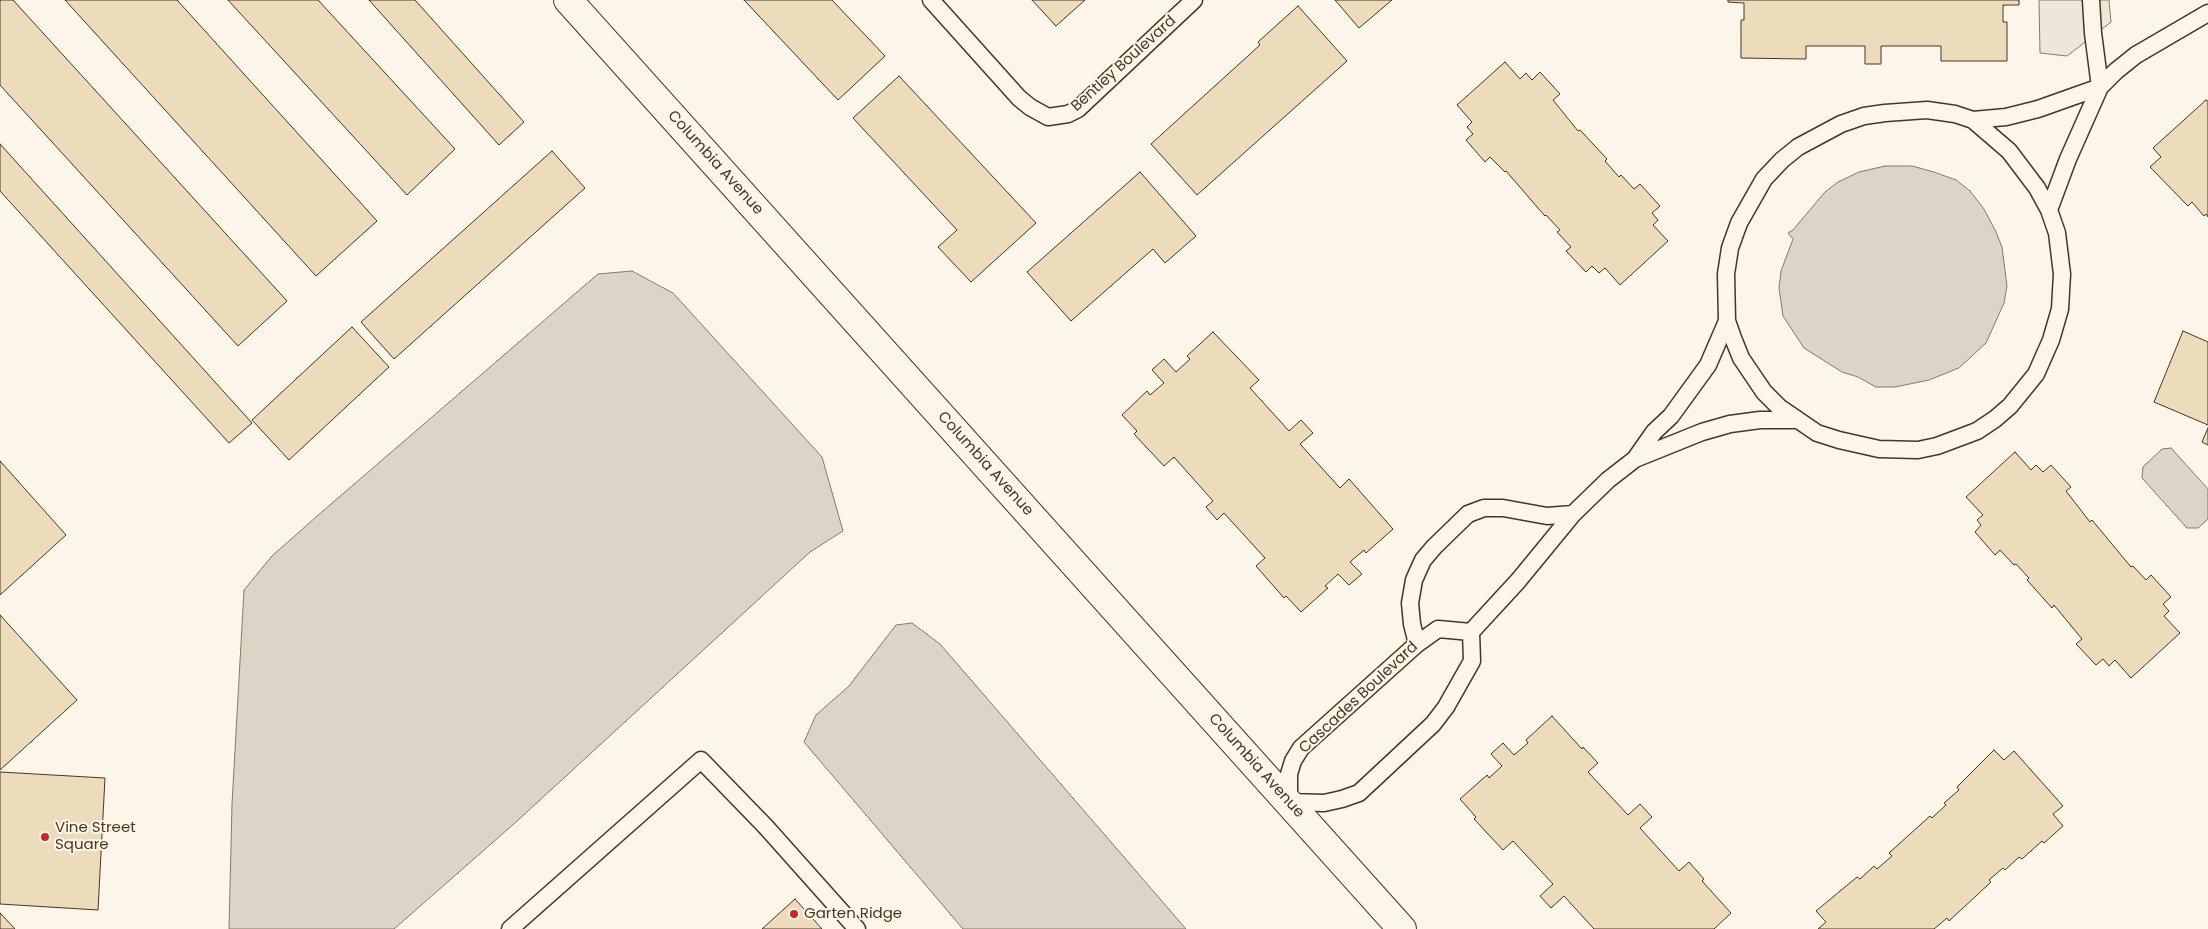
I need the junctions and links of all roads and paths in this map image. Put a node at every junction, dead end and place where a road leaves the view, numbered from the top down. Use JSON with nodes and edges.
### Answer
{"nodes":[{"id":1,"x":568,"y":0,"type":"edge"},
{"id":2,"x":931,"y":0,"type":"edge"},
{"id":3,"x":1194,"y":0,"type":"edge"},
{"id":4,"x":2091,"y":0,"type":"edge"},
{"id":5,"x":2208,"y":13,"type":"edge"},
{"id":6,"x":2100,"y":87,"type":"junction"},
{"id":7,"x":1973,"y":120,"type":"junction"},
{"id":8,"x":2050,"y":210,"type":"junction"},
{"id":9,"x":1727,"y":321,"type":"junction"},
{"id":10,"x":1796,"y":420,"type":"junction"},
{"id":11,"x":1635,"y":459,"type":"junction"},
{"id":12,"x":1573,"y":514,"type":"junction"},
{"id":13,"x":1471,"y":632,"type":"junction"},
{"id":14,"x":1417,"y":644,"type":"junction"},
{"id":15,"x":1289,"y":802,"type":"junction"},
{"id":16,"x":510,"y":929,"type":"edge"},
{"id":17,"x":857,"y":929,"type":"edge"},
{"id":18,"x":1402,"y":929,"type":"edge"}],
"edges":[{"from":1,"to":15,"type":"street","name":"Columbia Avenue"},
{"from":2,"to":3,"type":"lane","name":"Bentley Boulevard"},
{"from":4,"to":6,"type":"lane"},
{"from":5,"to":6,"type":"lane"},
{"from":6,"to":7,"type":"lane"},
{"from":6,"to":8,"type":"lane"},
{"from":7,"to":8,"type":"lane"},
{"from":7,"to":9,"type":"lane"},
{"from":8,"to":10,"type":"lane"},
{"from":9,"to":10,"type":"lane"},
{"from":9,"to":11,"type":"lane"},
{"from":10,"to":11,"type":"lane"},
{"from":11,"to":12,"type":"lane"},
{"from":12,"to":13,"type":"lane"},
{"from":12,"to":14,"type":"lane"},
{"from":13,"to":14,"type":"lane","name":"Cascades Boulevard"},
{"from":13,"to":15,"type":"lane"},
{"from":14,"to":15,"type":"lane","name":"Cascades Boulevard"},
{"from":15,"to":18,"type":"street","name":"Columbia Avenue"},
{"from":16,"to":17,"type":"lane"}]}
